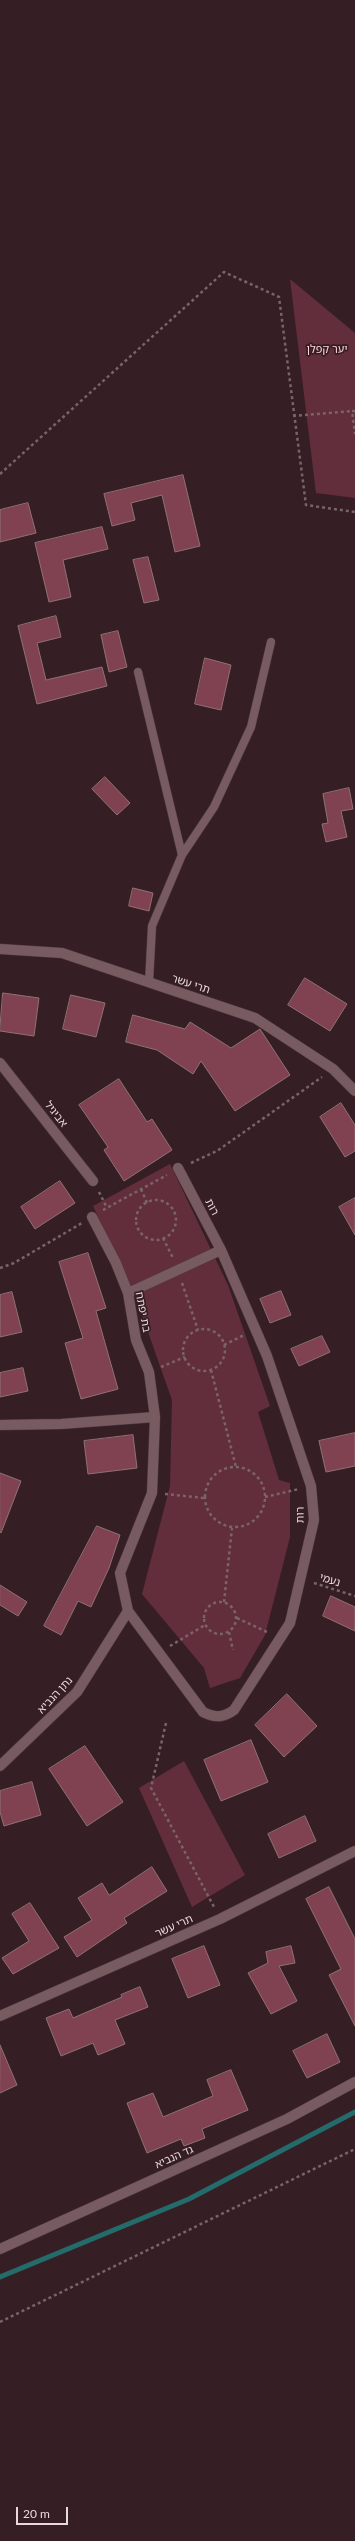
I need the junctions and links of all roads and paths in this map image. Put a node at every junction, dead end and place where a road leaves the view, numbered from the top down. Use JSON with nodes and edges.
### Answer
{"nodes":[{"id":1,"x":353,"y":411,"type":"edge"},
{"id":2,"x":293,"y":416,"type":"junction"},
{"id":3,"x":355,"y":434,"type":"edge"},
{"id":4,"x":0,"y":474,"type":"edge"},
{"id":5,"x":355,"y":512,"type":"edge"},
{"id":6,"x":271,"y":642,"type":"dead end"},
{"id":7,"x":138,"y":672,"type":"dead end"},
{"id":8,"x":182,"y":855,"type":"junction"},
{"id":9,"x":0,"y":950,"type":"edge"},
{"id":10,"x":149,"y":983,"type":"junction"},
{"id":11,"x":0,"y":1063,"type":"edge"},
{"id":12,"x":355,"y":1091,"type":"edge"},
{"id":13,"x":178,"y":1168,"type":"dead end"},
{"id":14,"x":92,"y":1180,"type":"dead end"},
{"id":15,"x":140,"y":1189,"type":"dead end"},
{"id":16,"x":147,"y":1203,"type":"junction"},
{"id":17,"x":92,"y":1217,"type":"dead end"},
{"id":18,"x":164,"y":1238,"type":"junction"},
{"id":19,"x":221,"y":1250,"type":"junction"},
{"id":20,"x":178,"y":1270,"type":"junction"},
{"id":21,"x":128,"y":1293,"type":"junction"},
{"id":22,"x":256,"y":1329,"type":"junction"},
{"id":23,"x":198,"y":1330,"type":"junction"},
{"id":24,"x":224,"y":1345,"type":"junction"},
{"id":25,"x":185,"y":1357,"type":"junction"},
{"id":26,"x":211,"y":1370,"type":"junction"},
{"id":27,"x":149,"y":1372,"type":"junction"},
{"id":28,"x":155,"y":1417,"type":"junction"},
{"id":29,"x":0,"y":1425,"type":"edge"},
{"id":30,"x":236,"y":1467,"type":"junction"},
{"id":31,"x":311,"y":1486,"type":"junction"},
{"id":32,"x":152,"y":1493,"type":"junction"},
{"id":33,"x":265,"y":1497,"type":"junction"},
{"id":34,"x":204,"y":1498,"type":"junction"},
{"id":35,"x":232,"y":1528,"type":"junction"},
{"id":36,"x":301,"y":1579,"type":"junction"},
{"id":37,"x":355,"y":1596,"type":"edge"},
{"id":38,"x":224,"y":1602,"type":"junction"},
{"id":39,"x":128,"y":1610,"type":"junction"},
{"id":40,"x":237,"y":1618,"type":"junction"},
{"id":41,"x":206,"y":1625,"type":"junction"},
{"id":42,"x":228,"y":1632,"type":"junction"},
{"id":43,"x":280,"y":1638,"type":"junction"},
{"id":44,"x":233,"y":1650,"type":"dead end"},
{"id":45,"x":158,"y":1652,"type":"junction"},
{"id":46,"x":166,"y":1723,"type":"dead end"},
{"id":47,"x":0,"y":1766,"type":"edge"},
{"id":48,"x":355,"y":1851,"type":"edge"},
{"id":49,"x":220,"y":1919,"type":"junction"},
{"id":50,"x":0,"y":2016,"type":"edge"},
{"id":51,"x":355,"y":2082,"type":"edge"},
{"id":52,"x":355,"y":2149,"type":"edge"},
{"id":53,"x":0,"y":2249,"type":"edge"},
{"id":54,"x":0,"y":2322,"type":"edge"}],
"edges":[{"from":1,"to":2,"type":"path"},
{"from":1,"to":3,"type":"path"},
{"from":2,"to":4,"type":"path"},
{"from":2,"to":5,"type":"path"},
{"from":6,"to":8,"type":"lane"},
{"from":7,"to":8,"type":"lane"},
{"from":8,"to":10,"type":"lane"},
{"from":9,"to":10,"type":"street","name":"תרי עשר"},
{"from":10,"to":12,"type":"street","name":"תרי עשר"},
{"from":11,"to":14,"type":"street","name":"אביגיל"},
{"from":13,"to":19,"type":"street","name":"רות"},
{"from":15,"to":16,"type":"path"},
{"from":16,"to":18,"type":"path"},
{"from":16,"to":18,"type":"path"},
{"from":17,"to":21,"type":"street","name":"בת יפתח"},
{"from":18,"to":20,"type":"path"},
{"from":19,"to":20,"type":"street"},
{"from":19,"to":22,"type":"street","name":"רות"},
{"from":20,"to":21,"type":"street"},
{"from":20,"to":23,"type":"path"},
{"from":21,"to":27,"type":"street","name":"בת יפתח"},
{"from":22,"to":24,"type":"path"},
{"from":22,"to":31,"type":"street","name":"רות"},
{"from":23,"to":24,"type":"path"},
{"from":23,"to":25,"type":"path"},
{"from":24,"to":26,"type":"path"},
{"from":25,"to":26,"type":"path"},
{"from":25,"to":27,"type":"path"},
{"from":26,"to":30,"type":"path"},
{"from":27,"to":28,"type":"street","name":"בת יפתח"},
{"from":28,"to":29,"type":"street"},
{"from":28,"to":32,"type":"street","name":"בת יפתח"},
{"from":30,"to":33,"type":"path"},
{"from":30,"to":34,"type":"path"},
{"from":31,"to":33,"type":"path"},
{"from":31,"to":36,"type":"street","name":"רות"},
{"from":32,"to":34,"type":"path"},
{"from":32,"to":39,"type":"street","name":"בת יפתח"},
{"from":33,"to":35,"type":"path"},
{"from":34,"to":35,"type":"path"},
{"from":35,"to":38,"type":"path"},
{"from":36,"to":37,"type":"path","name":"נעמי"},
{"from":36,"to":43,"type":"street","name":"רות"},
{"from":38,"to":40,"type":"path"},
{"from":38,"to":41,"type":"path"},
{"from":39,"to":45,"type":"street","name":"רות"},
{"from":39,"to":47,"type":"street","name":"נתן הנביא"},
{"from":40,"to":42,"type":"path"},
{"from":40,"to":43,"type":"path"},
{"from":41,"to":42,"type":"path"},
{"from":41,"to":45,"type":"path"},
{"from":42,"to":44,"type":"path"},
{"from":43,"to":45,"type":"street","name":"רות"},
{"from":46,"to":49,"type":"path"},
{"from":48,"to":49,"type":"street","name":"תרי עשר"},
{"from":49,"to":50,"type":"street","name":"תרי עשר"},
{"from":51,"to":53,"type":"street","name":"גד הנביא"},
{"from":52,"to":54,"type":"path"}]}
